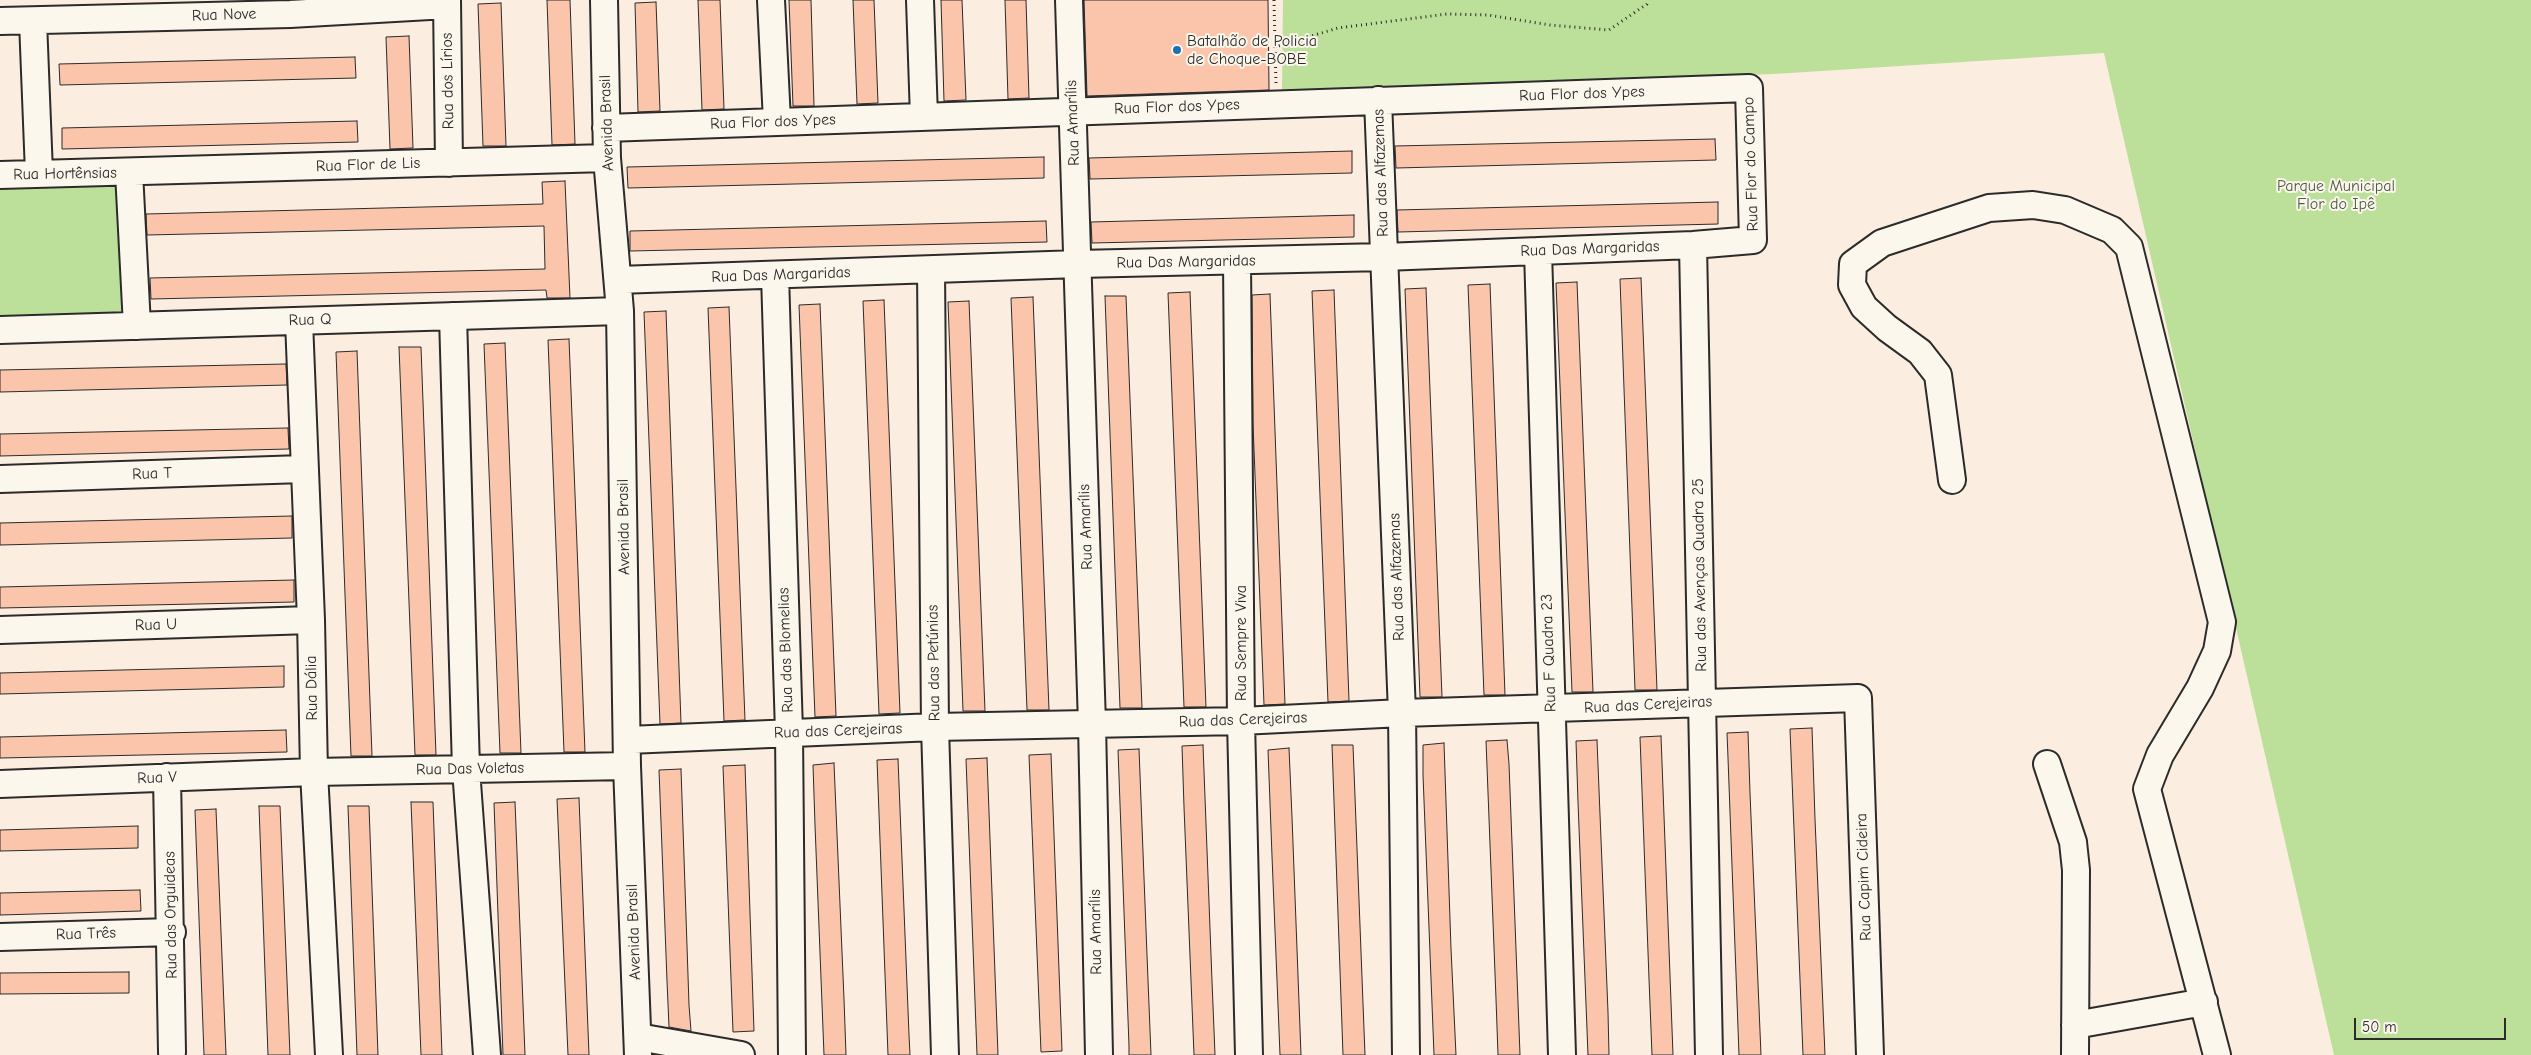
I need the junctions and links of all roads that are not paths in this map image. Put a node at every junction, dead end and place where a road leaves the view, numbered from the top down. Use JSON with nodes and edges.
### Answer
{"nodes":[{"id":1,"x":604,"y":0,"type":"edge"},
{"id":2,"x":771,"y":0,"type":"edge"},
{"id":3,"x":920,"y":0,"type":"edge"},
{"id":4,"x":1068,"y":0,"type":"edge"},
{"id":5,"x":447,"y":3,"type":"edge"},
{"id":6,"x":290,"y":7,"type":"edge"},
{"id":7,"x":32,"y":21,"type":"junction"},
{"id":8,"x":0,"y":22,"type":"edge"},
{"id":9,"x":1749,"y":88,"type":"joint"},
{"id":10,"x":1378,"y":100,"type":"junction"},
{"id":11,"x":1072,"y":111,"type":"junction"},
{"id":12,"x":924,"y":116,"type":"junction"},
{"id":13,"x":777,"y":121,"type":"junction"},
{"id":14,"x":606,"y":128,"type":"junction"},
{"id":15,"x":607,"y":158,"type":"junction"},
{"id":16,"x":449,"y":163,"type":"junction"},
{"id":17,"x":129,"y":172,"type":"junction"},
{"id":18,"x":39,"y":173,"type":"junction"},
{"id":19,"x":0,"y":175,"type":"edge"},
{"id":20,"x":1754,"y":240,"type":"joint"},
{"id":21,"x":1693,"y":245,"type":"junction"},
{"id":22,"x":1538,"y":251,"type":"junction"},
{"id":23,"x":1384,"y":257,"type":"junction"},
{"id":24,"x":1238,"y":261,"type":"junction"},
{"id":25,"x":1078,"y":264,"type":"junction"},
{"id":26,"x":931,"y":270,"type":"junction"},
{"id":27,"x":775,"y":275,"type":"junction"},
{"id":28,"x":618,"y":280,"type":"junction"},
{"id":29,"x":620,"y":311,"type":"junction"},
{"id":30,"x":453,"y":316,"type":"junction"},
{"id":31,"x":299,"y":321,"type":"junction"},
{"id":32,"x":136,"y":326,"type":"junction"},
{"id":33,"x":0,"y":330,"type":"edge"},
{"id":34,"x":304,"y":469,"type":"junction"},
{"id":35,"x":0,"y":479,"type":"edge"},
{"id":36,"x":1952,"y":480,"type":"dead end"},
{"id":37,"x":311,"y":620,"type":"junction"},
{"id":38,"x":0,"y":630,"type":"edge"},
{"id":39,"x":1858,"y":698,"type":"joint"},
{"id":40,"x":1703,"y":702,"type":"junction"},
{"id":41,"x":1551,"y":710,"type":"junction"},
{"id":42,"x":1402,"y":713,"type":"junction"},
{"id":43,"x":1241,"y":721,"type":"junction"},
{"id":44,"x":1092,"y":724,"type":"junction"},
{"id":45,"x":935,"y":727,"type":"junction"},
{"id":46,"x":789,"y":732,"type":"junction"},
{"id":47,"x":628,"y":740,"type":"junction"},
{"id":48,"x":2047,"y":764,"type":"dead end"},
{"id":49,"x":627,"y":766,"type":"junction"},
{"id":50,"x":466,"y":769,"type":"junction"},
{"id":51,"x":314,"y":772,"type":"junction"},
{"id":52,"x":167,"y":777,"type":"junction"},
{"id":53,"x":0,"y":784,"type":"edge"},
{"id":54,"x":172,"y":932,"type":"junction"},
{"id":55,"x":0,"y":937,"type":"edge"},
{"id":56,"x":2204,"y":1002,"type":"junction"},
{"id":57,"x":2075,"y":1025,"type":"junction"},
{"id":58,"x":638,"y":1046,"type":"edge"},
{"id":59,"x":172,"y":1052,"type":"dead end"},
{"id":60,"x":329,"y":1055,"type":"edge"},
{"id":61,"x":487,"y":1055,"type":"edge"},
{"id":62,"x":741,"y":1055,"type":"edge"},
{"id":63,"x":792,"y":1055,"type":"edge"},
{"id":64,"x":945,"y":1055,"type":"edge"},
{"id":65,"x":1099,"y":1055,"type":"edge"},
{"id":66,"x":1249,"y":1055,"type":"edge"},
{"id":67,"x":1406,"y":1055,"type":"edge"},
{"id":68,"x":1562,"y":1055,"type":"edge"},
{"id":69,"x":1709,"y":1055,"type":"edge"},
{"id":70,"x":1870,"y":1055,"type":"edge"},
{"id":71,"x":2075,"y":1055,"type":"edge"},
{"id":72,"x":2217,"y":1055,"type":"edge"}],
"edges":[{"from":1,"to":14,"type":"street","name":"Avenida Brasil"},
{"from":2,"to":13,"type":"street"},
{"from":3,"to":12,"type":"street"},
{"from":4,"to":11,"type":"street","name":"Rua Amarílis"},
{"from":5,"to":6,"type":"street","name":"Rua Nove"},
{"from":5,"to":16,"type":"street","name":"Rua dos Lírios"},
{"from":6,"to":7,"type":"street","name":"Rua Nove"},
{"from":7,"to":8,"type":"street","name":"Rua Nove"},
{"from":7,"to":18,"type":"street"},
{"from":9,"to":10,"type":"street","name":"Rua Flor dos Ypes"},
{"from":9,"to":20,"type":"street","name":"Rua Flor do Campo"},
{"from":10,"to":11,"type":"street","name":"Rua Flor dos Ypes"},
{"from":10,"to":23,"type":"street","name":"Rua das Alfazemas"},
{"from":11,"to":12,"type":"street","name":"Rua Flor dos Ypes"},
{"from":11,"to":25,"type":"street","name":"Rua Amarílis"},
{"from":12,"to":13,"type":"street","name":"Rua Flor dos Ypes"},
{"from":13,"to":14,"type":"street","name":"Rua Flor dos Ypes"},
{"from":14,"to":15,"type":"street","name":"Avenida Brasil"},
{"from":15,"to":16,"type":"street","name":"Rua Flor de Lis"},
{"from":15,"to":28,"type":"street","name":"Avenida Brasil"},
{"from":16,"to":17,"type":"street","name":"Rua Flor de Lis"},
{"from":17,"to":18,"type":"street","name":"Rua Hortênsias"},
{"from":17,"to":32,"type":"street"},
{"from":18,"to":19,"type":"street","name":"Rua Hortênsias"},
{"from":20,"to":21,"type":"street","name":"Rua Das Margaridas"},
{"from":21,"to":22,"type":"street","name":"Rua Das Margaridas"},
{"from":21,"to":40,"type":"street","name":"Rua das Avenças Quadra 25"},
{"from":22,"to":23,"type":"street","name":"Rua Das Margaridas"},
{"from":22,"to":41,"type":"street","name":"Rua F Quadra 23"},
{"from":23,"to":24,"type":"street","name":"Rua Das Margaridas"},
{"from":23,"to":42,"type":"street","name":"Rua das Alfazemas"},
{"from":24,"to":25,"type":"street","name":"Rua Das Margaridas"},
{"from":24,"to":43,"type":"street","name":"Rua Sempre Viva"},
{"from":25,"to":26,"type":"street","name":"Rua Das Margaridas"},
{"from":25,"to":44,"type":"street","name":"Rua Amarílis"},
{"from":26,"to":27,"type":"street","name":"Rua Das Margaridas"},
{"from":26,"to":45,"type":"street","name":"Rua das Petúnias"},
{"from":27,"to":28,"type":"street","name":"Rua Das Margaridas"},
{"from":27,"to":46,"type":"street","name":"Rua das Blomelias"},
{"from":28,"to":29,"type":"street","name":"Avenida Brasil"},
{"from":29,"to":30,"type":"street","name":"Rua Q"},
{"from":29,"to":47,"type":"street","name":"Avenida Brasil"},
{"from":30,"to":31,"type":"street","name":"Rua Q"},
{"from":30,"to":50,"type":"street"},
{"from":31,"to":32,"type":"street","name":"Rua Q"},
{"from":31,"to":34,"type":"street","name":"Rua Dália"},
{"from":32,"to":33,"type":"street","name":"Rua Q"},
{"from":34,"to":35,"type":"street","name":"Rua T"},
{"from":34,"to":37,"type":"street","name":"Rua Dália"},
{"from":36,"to":56,"type":"street"},
{"from":37,"to":38,"type":"street","name":"Rua U"},
{"from":37,"to":51,"type":"street","name":"Rua Dália"},
{"from":39,"to":40,"type":"street","name":"Rua das Cerejeiras"},
{"from":39,"to":70,"type":"street","name":"Rua Capim Cideira"},
{"from":40,"to":41,"type":"street","name":"Rua das Cerejeiras"},
{"from":40,"to":69,"type":"street","name":"Rua das Avenças Quadra 25"},
{"from":41,"to":42,"type":"street","name":"Rua das Cerejeiras"},
{"from":41,"to":68,"type":"street","name":"Rua F Quadra 23"},
{"from":42,"to":43,"type":"street","name":"Rua das Cerejeiras"},
{"from":42,"to":67,"type":"street","name":"Rua das Alfazemas"},
{"from":43,"to":44,"type":"street","name":"Rua das Cerejeiras"},
{"from":43,"to":66,"type":"street","name":"Rua Sempre Viva"},
{"from":44,"to":45,"type":"street","name":"Rua das Cerejeiras"},
{"from":44,"to":65,"type":"street","name":"Rua Amarílis"},
{"from":45,"to":46,"type":"street","name":"Rua das Cerejeiras"},
{"from":45,"to":64,"type":"street","name":"Rua das Petúnias"},
{"from":46,"to":47,"type":"street","name":"Rua das Cerejeiras"},
{"from":46,"to":63,"type":"street","name":"Rua das Blomelias"},
{"from":47,"to":49,"type":"street","name":"Avenida Brasil"},
{"from":48,"to":57,"type":"street"},
{"from":49,"to":50,"type":"street","name":"Rua Das Voletas"},
{"from":49,"to":58,"type":"street","name":"Avenida Brasil"},
{"from":50,"to":51,"type":"street","name":"Rua Das Voletas"},
{"from":50,"to":61,"type":"street"},
{"from":51,"to":52,"type":"street","name":"Rua V"},
{"from":51,"to":60,"type":"street","name":"Rua Dália"},
{"from":52,"to":53,"type":"street","name":"Rua V"},
{"from":52,"to":54,"type":"street","name":"Rua das Orguideas"},
{"from":54,"to":55,"type":"street","name":"Rua Três"},
{"from":54,"to":59,"type":"street","name":"Rua das Orguideas"},
{"from":56,"to":57,"type":"street"},
{"from":56,"to":72,"type":"street"},
{"from":57,"to":71,"type":"street"},
{"from":58,"to":62,"type":"street"}]}
